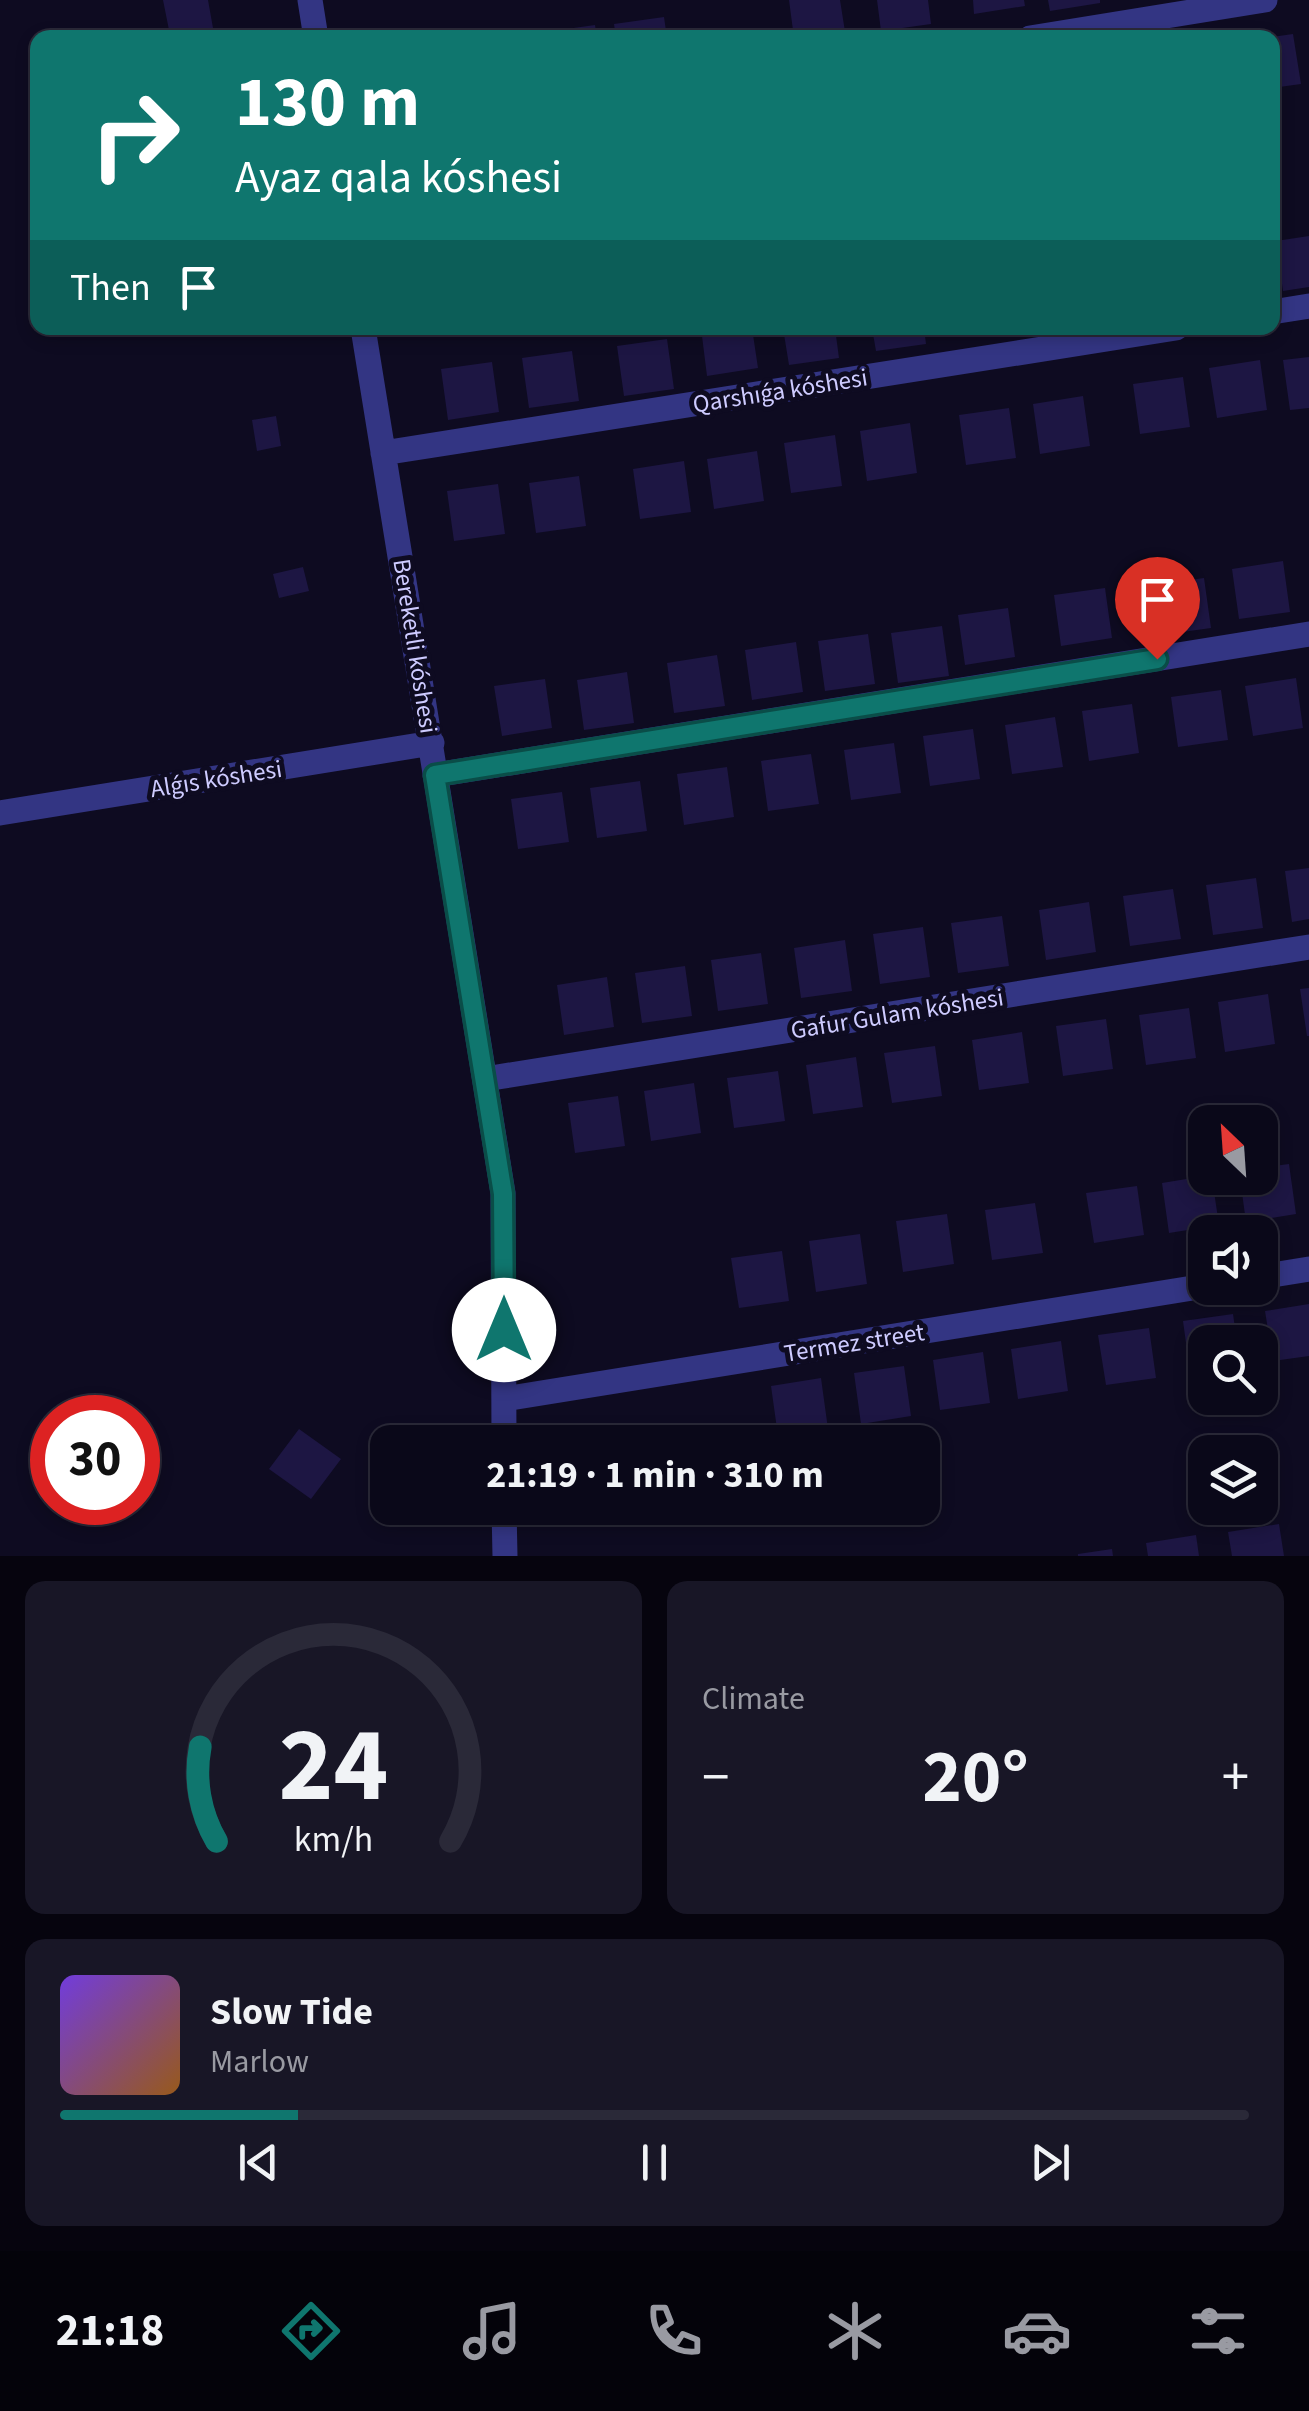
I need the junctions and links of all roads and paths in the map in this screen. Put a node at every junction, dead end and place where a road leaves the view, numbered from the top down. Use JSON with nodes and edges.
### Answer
{"nodes":[{"id":1,"x":310,"y":0,"type":"edge"},
{"id":2,"x":1264,"y":0,"type":"edge"},
{"id":3,"x":315,"y":30,"type":"edge"},
{"id":4,"x":1079,"y":30,"type":"edge"},
{"id":5,"x":1309,"y":306,"type":"edge"},
{"id":6,"x":1280,"y":311,"type":"edge"},
{"id":7,"x":364,"y":335,"type":"edge"},
{"id":8,"x":1132,"y":335,"type":"edge"},
{"id":9,"x":383,"y":453,"type":"junction"},
{"id":10,"x":1309,"y":634,"type":"edge"},
{"id":11,"x":432,"y":742,"type":"junction"},
{"id":12,"x":435,"y":775,"type":"junction"},
{"id":13,"x":0,"y":813,"type":"edge"},
{"id":14,"x":1309,"y":947,"type":"edge"},
{"id":15,"x":485,"y":1080,"type":"junction"},
{"id":16,"x":1309,"y":1269,"type":"edge"},
{"id":17,"x":1278,"y":1274,"type":"edge"},
{"id":18,"x":1188,"y":1289,"type":"edge"},
{"id":19,"x":504,"y":1399,"type":"junction"},
{"id":20,"x":504,"y":1425,"type":"edge"},
{"id":21,"x":504,"y":1525,"type":"edge"},
{"id":22,"x":505,"y":1555,"type":"edge"}],
"edges":[{"from":1,"to":3,"type":"street"},
{"from":2,"to":4,"type":"street"},
{"from":5,"to":6,"type":"street"},
{"from":7,"to":9,"type":"street","name":"Bereketli kóshesi"},
{"from":8,"to":9,"type":"street","name":"Qarshıǵa kóshesi"},
{"from":9,"to":11,"type":"street","name":"Bereketli kóshesi"},
{"from":10,"to":12,"type":"street"},
{"from":11,"to":12,"type":"street","name":"Bereketli kóshesi"},
{"from":11,"to":13,"type":"street","name":"Alǵıs kóshesi"},
{"from":12,"to":15,"type":"street","name":"Bereketli kóshesi"},
{"from":14,"to":15,"type":"street","name":"Gafur Gulam kóshesi"},
{"from":15,"to":19,"type":"street","name":"Bereketli kóshesi"},
{"from":16,"to":17,"type":"street"},
{"from":18,"to":19,"type":"street","name":"Termez street"},
{"from":19,"to":20,"type":"street","name":"Bereketli kóshesi"},
{"from":21,"to":22,"type":"street"}]}
